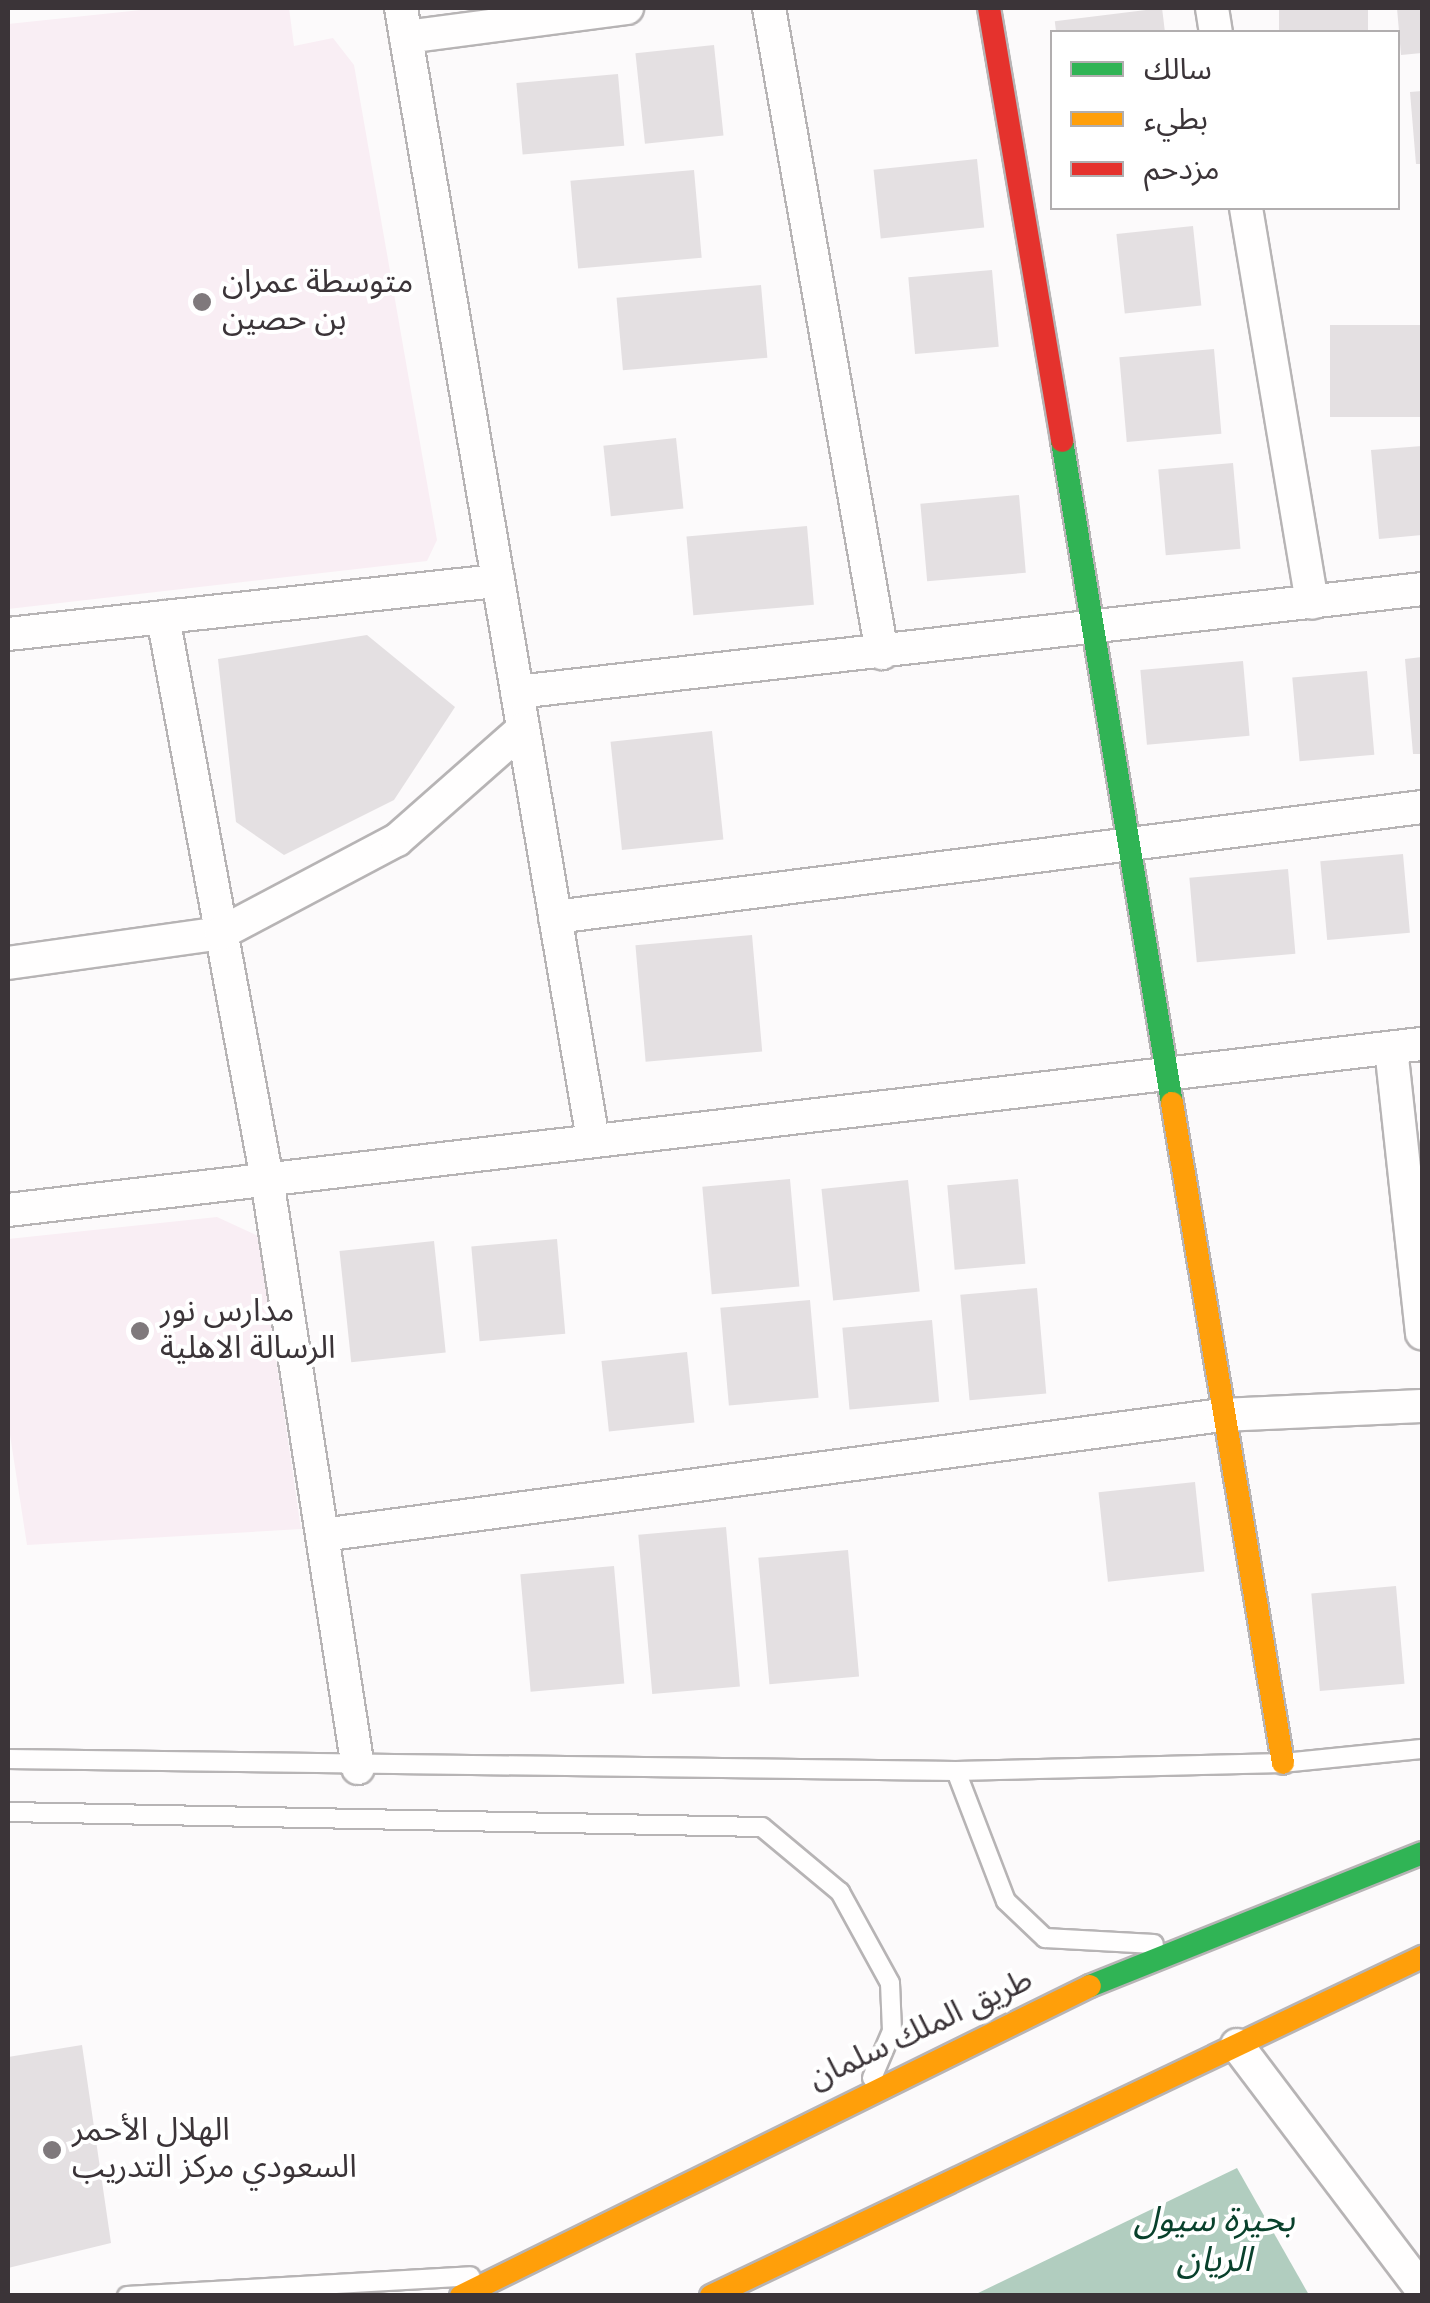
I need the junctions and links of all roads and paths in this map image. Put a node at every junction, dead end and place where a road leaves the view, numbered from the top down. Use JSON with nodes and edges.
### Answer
{"nodes":[{"id":1,"x":627,"y":8,"type":"edge"},
{"id":2,"x":769,"y":8,"type":"edge"},
{"id":3,"x":989,"y":8,"type":"edge"},
{"id":4,"x":403,"y":22,"type":"edge"},
{"id":5,"x":1246,"y":210,"type":"edge"},
{"id":6,"x":498,"y":582,"type":"junction"},
{"id":7,"x":1422,"y":589,"type":"edge"},
{"id":8,"x":1312,"y":603,"type":"junction"},
{"id":9,"x":163,"y":617,"type":"junction"},
{"id":10,"x":1092,"y":630,"type":"junction"},
{"id":11,"x":8,"y":634,"type":"edge"},
{"id":12,"x":882,"y":652,"type":"junction"},
{"id":13,"x":516,"y":692,"type":"junction"},
{"id":14,"x":523,"y":729,"type":"junction"},
{"id":15,"x":1422,"y":807,"type":"edge"},
{"id":16,"x":1126,"y":843,"type":"junction"},
{"id":17,"x":555,"y":917,"type":"junction"},
{"id":18,"x":221,"y":932,"type":"junction"},
{"id":19,"x":8,"y":963,"type":"edge"},
{"id":20,"x":1406,"y":1046,"type":"edge"},
{"id":21,"x":1164,"y":1072,"type":"junction"},
{"id":22,"x":593,"y":1140,"type":"junction"},
{"id":23,"x":267,"y":1179,"type":"junction"},
{"id":24,"x":8,"y":1210,"type":"edge"},
{"id":25,"x":1422,"y":1333,"type":"edge"},
{"id":26,"x":1422,"y":1406,"type":"edge"},
{"id":27,"x":1221,"y":1416,"type":"junction"},
{"id":28,"x":322,"y":1534,"type":"junction"},
{"id":29,"x":1422,"y":1748,"type":"edge"},
{"id":30,"x":8,"y":1759,"type":"edge"},
{"id":31,"x":1283,"y":1763,"type":"junction"},
{"id":32,"x":358,"y":1768,"type":"junction"},
{"id":33,"x":956,"y":1771,"type":"junction"},
{"id":34,"x":8,"y":1812,"type":"edge"},
{"id":35,"x":1422,"y":1853,"type":"edge"},
{"id":36,"x":1179,"y":1945,"type":"junction"},
{"id":37,"x":1422,"y":1957,"type":"edge"},
{"id":38,"x":1386,"y":2004,"type":"dead end"},
{"id":39,"x":1237,"y":2045,"type":"junction"},
{"id":40,"x":866,"y":2090,"type":"junction"},
{"id":41,"x":505,"y":2274,"type":"junction"},
{"id":42,"x":1422,"y":2290,"type":"edge"},
{"id":43,"x":127,"y":2296,"type":"edge"},
{"id":44,"x":461,"y":2296,"type":"edge"},
{"id":45,"x":711,"y":2296,"type":"edge"}],
"edges":[{"from":1,"to":4,"type":"street"},
{"from":2,"to":12,"type":"street"},
{"from":3,"to":10,"type":"street"},
{"from":4,"to":6,"type":"street"},
{"from":5,"to":8,"type":"street"},
{"from":6,"to":9,"type":"street"},
{"from":6,"to":13,"type":"street"},
{"from":7,"to":8,"type":"street"},
{"from":8,"to":10,"type":"street"},
{"from":9,"to":11,"type":"street"},
{"from":9,"to":18,"type":"street"},
{"from":10,"to":12,"type":"street"},
{"from":10,"to":16,"type":"street"},
{"from":12,"to":13,"type":"street"},
{"from":13,"to":14,"type":"street"},
{"from":14,"to":17,"type":"street"},
{"from":14,"to":18,"type":"street"},
{"from":15,"to":16,"type":"street"},
{"from":16,"to":17,"type":"street"},
{"from":16,"to":21,"type":"street"},
{"from":17,"to":22,"type":"street"},
{"from":18,"to":19,"type":"street"},
{"from":18,"to":23,"type":"street"},
{"from":20,"to":21,"type":"street"},
{"from":20,"to":25,"type":"street"},
{"from":21,"to":22,"type":"street"},
{"from":21,"to":27,"type":"street"},
{"from":22,"to":23,"type":"street"},
{"from":23,"to":24,"type":"street"},
{"from":23,"to":28,"type":"street"},
{"from":26,"to":27,"type":"street"},
{"from":27,"to":28,"type":"street"},
{"from":27,"to":31,"type":"street"},
{"from":28,"to":32,"type":"street"},
{"from":29,"to":31,"type":"lane"},
{"from":30,"to":32,"type":"lane"},
{"from":31,"to":33,"type":"lane"},
{"from":32,"to":33,"type":"lane"},
{"from":33,"to":36,"type":"lane"},
{"from":34,"to":40,"type":"lane"},
{"from":35,"to":36,"type":"street","name":"طريق الملك سلمان"},
{"from":36,"to":40,"type":"street","name":"طريق الملك سلمان"},
{"from":37,"to":39,"type":"street"},
{"from":38,"to":39,"type":"street"},
{"from":39,"to":42,"type":"street"},
{"from":39,"to":45,"type":"street"},
{"from":40,"to":41,"type":"street","name":"طريق الملك سلمان"},
{"from":41,"to":43,"type":"lane"},
{"from":41,"to":44,"type":"street","name":"طريق الملك سلمان"}]}
